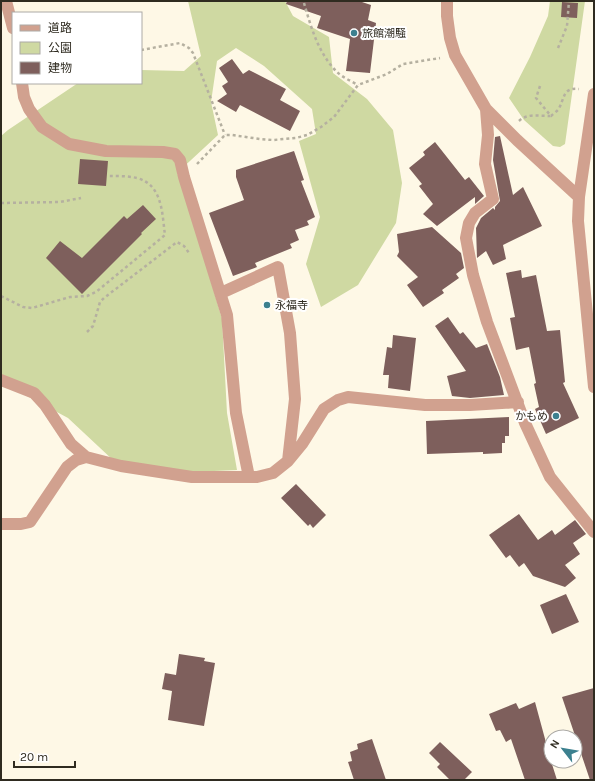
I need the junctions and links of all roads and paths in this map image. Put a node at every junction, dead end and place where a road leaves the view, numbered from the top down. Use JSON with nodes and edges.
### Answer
{"nodes":[{"id":1,"x":6,"y":1,"type":"edge"},
{"id":2,"x":448,"y":1,"type":"edge"},
{"id":3,"x":569,"y":1,"type":"edge"},
{"id":4,"x":304,"y":3,"type":"dead end"},
{"id":5,"x":12,"y":24,"type":"edge"},
{"id":6,"x":558,"y":48,"type":"dead end"},
{"id":7,"x":142,"y":50,"type":"edge"},
{"id":8,"x":454,"y":55,"type":"junction"},
{"id":9,"x":22,"y":84,"type":"edge"},
{"id":10,"x":358,"y":85,"type":"junction"},
{"id":11,"x":540,"y":86,"type":"dead end"},
{"id":12,"x":580,"y":90,"type":"dead end"},
{"id":13,"x":594,"y":94,"type":"edge"},
{"id":14,"x":486,"y":109,"type":"junction"},
{"id":15,"x":551,"y":116,"type":"junction"},
{"id":16,"x":508,"y":131,"type":"junction"},
{"id":17,"x":225,"y":135,"type":"junction"},
{"id":18,"x":109,"y":176,"type":"dead end"},
{"id":19,"x":184,"y":177,"type":"junction"},
{"id":20,"x":579,"y":197,"type":"junction"},
{"id":21,"x":81,"y":198,"type":"dead end"},
{"id":22,"x":1,"y":203,"type":"edge"},
{"id":23,"x":192,"y":257,"type":"dead end"},
{"id":24,"x":221,"y":293,"type":"junction"},
{"id":25,"x":1,"y":296,"type":"edge"},
{"id":26,"x":87,"y":332,"type":"dead end"},
{"id":27,"x":1,"y":380,"type":"edge"},
{"id":28,"x":594,"y":387,"type":"edge"},
{"id":29,"x":518,"y":402,"type":"junction"},
{"id":30,"x":86,"y":457,"type":"junction"},
{"id":31,"x":288,"y":461,"type":"junction"},
{"id":32,"x":249,"y":477,"type":"junction"},
{"id":33,"x":1,"y":524,"type":"edge"},
{"id":34,"x":594,"y":532,"type":"edge"}],
"edges":[{"from":1,"to":5,"type":"street"},
{"from":2,"to":8,"type":"street"},
{"from":3,"to":6,"type":"path"},
{"from":4,"to":10,"type":"path"},
{"from":7,"to":17,"type":"path"},
{"from":8,"to":10,"type":"path"},
{"from":8,"to":14,"type":"street"},
{"from":9,"to":19,"type":"street"},
{"from":10,"to":17,"type":"path"},
{"from":11,"to":15,"type":"path"},
{"from":12,"to":15,"type":"path"},
{"from":13,"to":20,"type":"street"},
{"from":14,"to":16,"type":"street"},
{"from":14,"to":29,"type":"street"},
{"from":15,"to":16,"type":"path"},
{"from":16,"to":20,"type":"street"},
{"from":17,"to":19,"type":"path"},
{"from":18,"to":25,"type":"path"},
{"from":19,"to":24,"type":"street"},
{"from":20,"to":28,"type":"street"},
{"from":21,"to":22,"type":"path"},
{"from":23,"to":26,"type":"path"},
{"from":24,"to":31,"type":"street"},
{"from":24,"to":32,"type":"street"},
{"from":27,"to":30,"type":"street"},
{"from":29,"to":31,"type":"street"},
{"from":29,"to":34,"type":"street"},
{"from":30,"to":32,"type":"street"},
{"from":30,"to":33,"type":"street"},
{"from":31,"to":32,"type":"street"}]}
